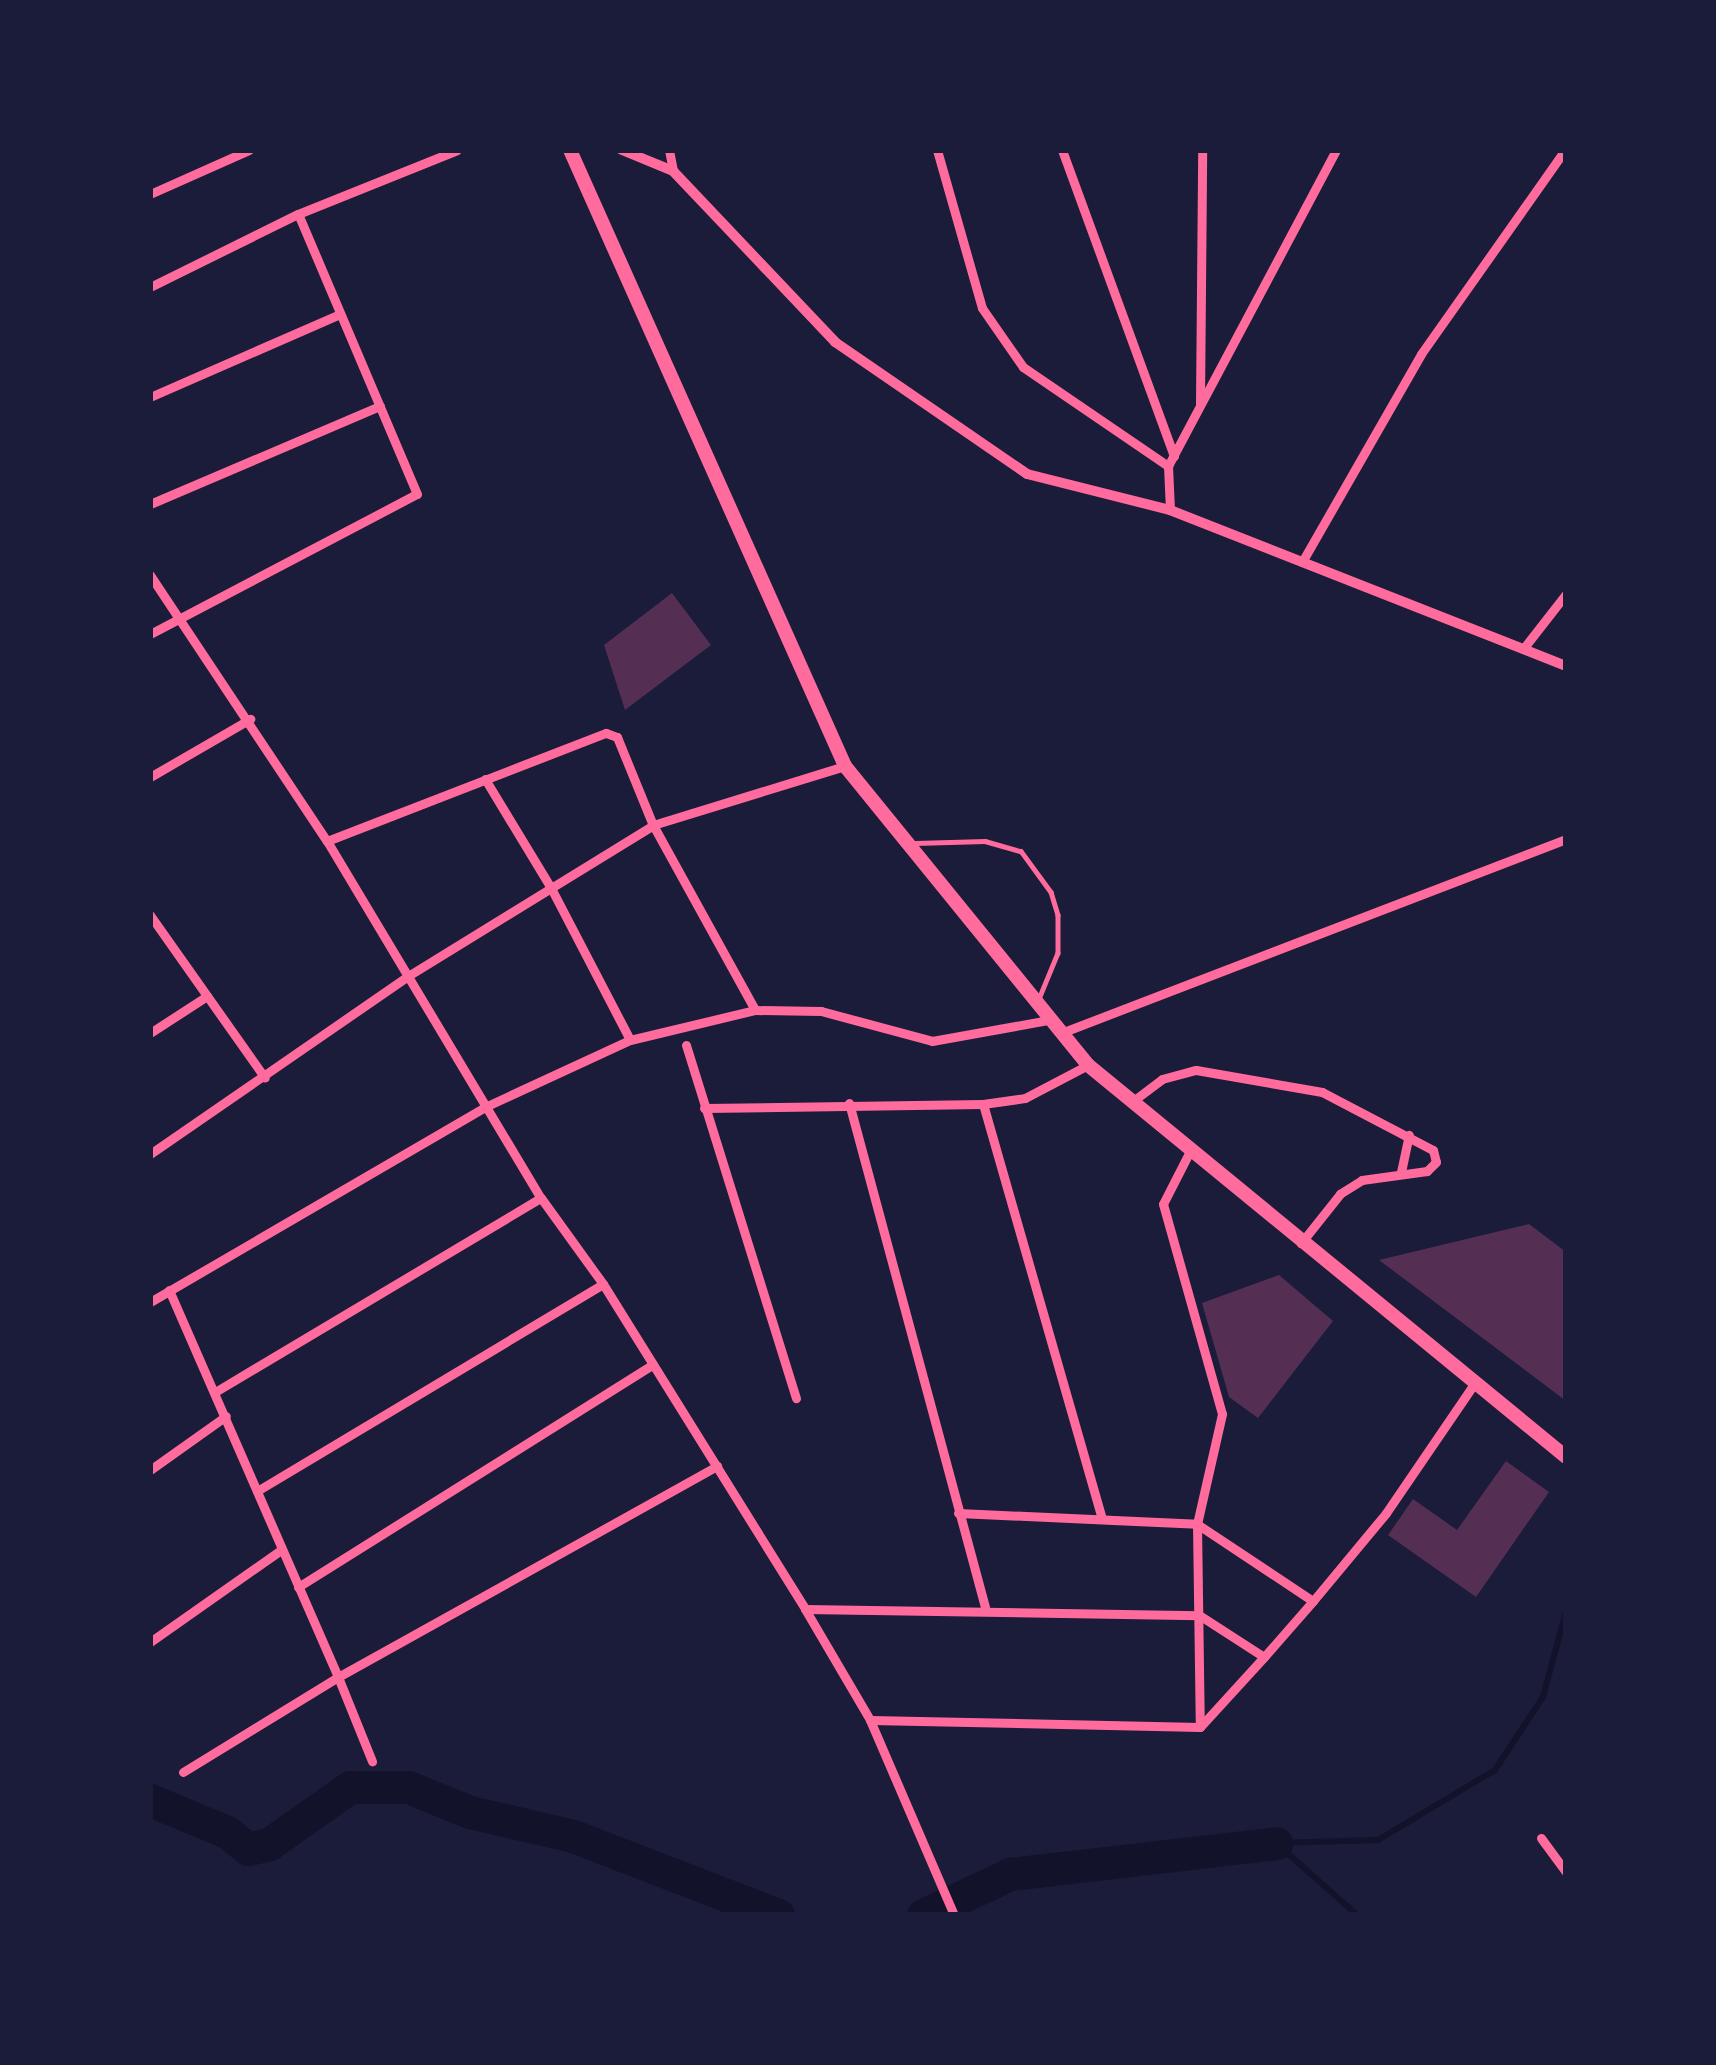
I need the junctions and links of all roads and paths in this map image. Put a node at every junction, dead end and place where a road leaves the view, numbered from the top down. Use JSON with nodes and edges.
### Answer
{"nodes":[{"id":1,"x":249,"y":150,"type":"edge"},
{"id":2,"x":457,"y":150,"type":"edge"},
{"id":3,"x":571,"y":150,"type":"edge"},
{"id":4,"x":622,"y":150,"type":"edge"},
{"id":5,"x":669,"y":150,"type":"edge"},
{"id":6,"x":937,"y":150,"type":"edge"},
{"id":7,"x":1062,"y":150,"type":"edge"},
{"id":8,"x":1202,"y":150,"type":"edge"},
{"id":9,"x":1336,"y":150,"type":"edge"},
{"id":10,"x":1565,"y":150,"type":"edge"},
{"id":11,"x":673,"y":171,"type":"junction"},
{"id":12,"x":150,"y":194,"type":"edge"},
{"id":13,"x":298,"y":214,"type":"junction"},
{"id":14,"x":150,"y":286,"type":"edge"},
{"id":15,"x":340,"y":314,"type":"junction"},
{"id":16,"x":150,"y":397,"type":"edge"},
{"id":17,"x":380,"y":406,"type":"junction"},
{"id":18,"x":1200,"y":408,"type":"junction"},
{"id":19,"x":1171,"y":461,"type":"junction"},
{"id":20,"x":150,"y":504,"type":"edge"},
{"id":21,"x":1170,"y":510,"type":"junction"},
{"id":22,"x":1303,"y":562,"type":"junction"},
{"id":23,"x":150,"y":575,"type":"edge"},
{"id":24,"x":1566,"y":594,"type":"edge"},
{"id":25,"x":176,"y":616,"type":"junction"},
{"id":26,"x":150,"y":634,"type":"edge"},
{"id":27,"x":1523,"y":649,"type":"junction"},
{"id":28,"x":1566,"y":666,"type":"edge"},
{"id":29,"x":250,"y":719,"type":"junction"},
{"id":30,"x":845,"y":766,"type":"junction"},
{"id":31,"x":150,"y":777,"type":"edge"},
{"id":32,"x":485,"y":779,"type":"junction"},
{"id":33,"x":653,"y":825,"type":"junction"},
{"id":34,"x":1566,"y":839,"type":"edge"},
{"id":35,"x":328,"y":841,"type":"junction"},
{"id":36,"x":907,"y":844,"type":"junction"},
{"id":37,"x":551,"y":888,"type":"junction"},
{"id":38,"x":150,"y":915,"type":"edge"},
{"id":39,"x":408,"y":976,"type":"junction"},
{"id":40,"x":207,"y":996,"type":"junction"},
{"id":41,"x":1036,"y":1004,"type":"junction"},
{"id":42,"x":755,"y":1010,"type":"junction"},
{"id":43,"x":1049,"y":1020,"type":"junction"},
{"id":44,"x":150,"y":1033,"type":"edge"},
{"id":45,"x":1061,"y":1033,"type":"junction"},
{"id":46,"x":630,"y":1040,"type":"junction"},
{"id":47,"x":686,"y":1045,"type":"dead end"},
{"id":48,"x":1088,"y":1064,"type":"junction"},
{"id":49,"x":265,"y":1078,"type":"junction"},
{"id":50,"x":1133,"y":1101,"type":"junction"},
{"id":51,"x":849,"y":1103,"type":"junction"},
{"id":52,"x":983,"y":1104,"type":"junction"},
{"id":53,"x":487,"y":1106,"type":"junction"},
{"id":54,"x":704,"y":1108,"type":"junction"},
{"id":55,"x":1408,"y":1135,"type":"junction"},
{"id":56,"x":1190,"y":1151,"type":"junction"},
{"id":57,"x":150,"y":1154,"type":"edge"},
{"id":58,"x":1401,"y":1172,"type":"junction"},
{"id":59,"x":541,"y":1198,"type":"junction"},
{"id":60,"x":1300,"y":1244,"type":"junction"},
{"id":61,"x":604,"y":1284,"type":"junction"},
{"id":62,"x":169,"y":1290,"type":"junction"},
{"id":63,"x":150,"y":1302,"type":"edge"},
{"id":64,"x":653,"y":1364,"type":"junction"},
{"id":65,"x":1474,"y":1384,"type":"junction"},
{"id":66,"x":215,"y":1392,"type":"junction"},
{"id":67,"x":796,"y":1398,"type":"dead end"},
{"id":68,"x":226,"y":1417,"type":"junction"},
{"id":69,"x":1566,"y":1457,"type":"edge"},
{"id":70,"x":716,"y":1466,"type":"junction"},
{"id":71,"x":150,"y":1470,"type":"edge"},
{"id":72,"x":257,"y":1491,"type":"junction"},
{"id":73,"x":958,"y":1513,"type":"junction"},
{"id":74,"x":1102,"y":1518,"type":"junction"},
{"id":75,"x":1197,"y":1524,"type":"junction"},
{"id":76,"x":281,"y":1550,"type":"junction"},
{"id":77,"x":298,"y":1587,"type":"junction"},
{"id":78,"x":1313,"y":1601,"type":"junction"},
{"id":79,"x":985,"y":1607,"type":"junction"},
{"id":80,"x":805,"y":1609,"type":"junction"},
{"id":81,"x":1199,"y":1615,"type":"junction"},
{"id":82,"x":150,"y":1642,"type":"edge"},
{"id":83,"x":1264,"y":1658,"type":"junction"},
{"id":84,"x":338,"y":1677,"type":"junction"},
{"id":85,"x":870,"y":1720,"type":"junction"},
{"id":86,"x":1199,"y":1727,"type":"junction"},
{"id":87,"x":372,"y":1761,"type":"dead end"},
{"id":88,"x":183,"y":1772,"type":"dead end"},
{"id":89,"x":1541,"y":1838,"type":"dead end"},
{"id":90,"x":1566,"y":1872,"type":"edge"},
{"id":91,"x":954,"y":1915,"type":"edge"}],
"edges":[{"from":1,"to":12,"type":"street"},
{"from":2,"to":13,"type":"street"},
{"from":3,"to":30,"type":"main road"},
{"from":4,"to":11,"type":"street"},
{"from":5,"to":11,"type":"street"},
{"from":6,"to":19,"type":"street"},
{"from":7,"to":19,"type":"street"},
{"from":8,"to":18,"type":"street"},
{"from":9,"to":18,"type":"street"},
{"from":10,"to":22,"type":"street"},
{"from":11,"to":21,"type":"street"},
{"from":13,"to":14,"type":"street"},
{"from":13,"to":15,"type":"street"},
{"from":15,"to":16,"type":"street"},
{"from":15,"to":17,"type":"street"},
{"from":17,"to":20,"type":"street"},
{"from":17,"to":25,"type":"street"},
{"from":18,"to":19,"type":"street"},
{"from":19,"to":21,"type":"street"},
{"from":21,"to":22,"type":"street"},
{"from":22,"to":27,"type":"street"},
{"from":23,"to":25,"type":"street"},
{"from":24,"to":27,"type":"street"},
{"from":25,"to":26,"type":"street"},
{"from":25,"to":29,"type":"street"},
{"from":27,"to":28,"type":"street"},
{"from":29,"to":31,"type":"street"},
{"from":29,"to":35,"type":"street"},
{"from":30,"to":33,"type":"street"},
{"from":30,"to":36,"type":"main road"},
{"from":32,"to":33,"type":"street"},
{"from":32,"to":35,"type":"street"},
{"from":32,"to":37,"type":"street"},
{"from":33,"to":37,"type":"street"},
{"from":33,"to":42,"type":"street"},
{"from":34,"to":45,"type":"street"},
{"from":35,"to":39,"type":"street"},
{"from":36,"to":41,"type":"main road"},
{"from":36,"to":41,"type":"lane"},
{"from":37,"to":39,"type":"street"},
{"from":37,"to":46,"type":"street"},
{"from":38,"to":40,"type":"street"},
{"from":39,"to":49,"type":"street"},
{"from":39,"to":53,"type":"street"},
{"from":40,"to":44,"type":"street"},
{"from":40,"to":49,"type":"street"},
{"from":41,"to":43,"type":"main road"},
{"from":42,"to":43,"type":"street"},
{"from":42,"to":46,"type":"street"},
{"from":43,"to":45,"type":"main road"},
{"from":45,"to":48,"type":"main road"},
{"from":46,"to":53,"type":"street"},
{"from":47,"to":54,"type":"street"},
{"from":48,"to":50,"type":"main road"},
{"from":48,"to":52,"type":"street"},
{"from":49,"to":57,"type":"street"},
{"from":50,"to":55,"type":"street"},
{"from":50,"to":56,"type":"main road"},
{"from":51,"to":52,"type":"street"},
{"from":51,"to":54,"type":"street"},
{"from":51,"to":73,"type":"street"},
{"from":52,"to":74,"type":"street"},
{"from":53,"to":59,"type":"street"},
{"from":53,"to":62,"type":"street"},
{"from":54,"to":67,"type":"street"},
{"from":55,"to":58,"type":"street"},
{"from":55,"to":58,"type":"street"},
{"from":56,"to":60,"type":"main road"},
{"from":56,"to":75,"type":"street"},
{"from":58,"to":60,"type":"street"},
{"from":59,"to":61,"type":"street"},
{"from":59,"to":66,"type":"street"},
{"from":60,"to":65,"type":"main road"},
{"from":61,"to":64,"type":"street"},
{"from":61,"to":72,"type":"street"},
{"from":62,"to":63,"type":"street"},
{"from":62,"to":66,"type":"street"},
{"from":64,"to":70,"type":"street"},
{"from":64,"to":77,"type":"street"},
{"from":65,"to":69,"type":"main road"},
{"from":65,"to":78,"type":"street"},
{"from":66,"to":68,"type":"street"},
{"from":68,"to":71,"type":"street"},
{"from":68,"to":72,"type":"street"},
{"from":70,"to":80,"type":"street"},
{"from":70,"to":84,"type":"street"},
{"from":72,"to":76,"type":"street"},
{"from":73,"to":74,"type":"street"},
{"from":73,"to":79,"type":"street"},
{"from":74,"to":75,"type":"street"},
{"from":75,"to":78,"type":"street"},
{"from":75,"to":81,"type":"street"},
{"from":76,"to":77,"type":"street"},
{"from":76,"to":82,"type":"street"},
{"from":77,"to":84,"type":"street"},
{"from":78,"to":83,"type":"street"},
{"from":79,"to":80,"type":"street"},
{"from":79,"to":81,"type":"street"},
{"from":80,"to":85,"type":"street"},
{"from":81,"to":83,"type":"street"},
{"from":81,"to":86,"type":"street"},
{"from":83,"to":86,"type":"street"},
{"from":84,"to":87,"type":"street"},
{"from":84,"to":88,"type":"street"},
{"from":85,"to":86,"type":"street"},
{"from":85,"to":91,"type":"street"},
{"from":89,"to":90,"type":"street"}]}
